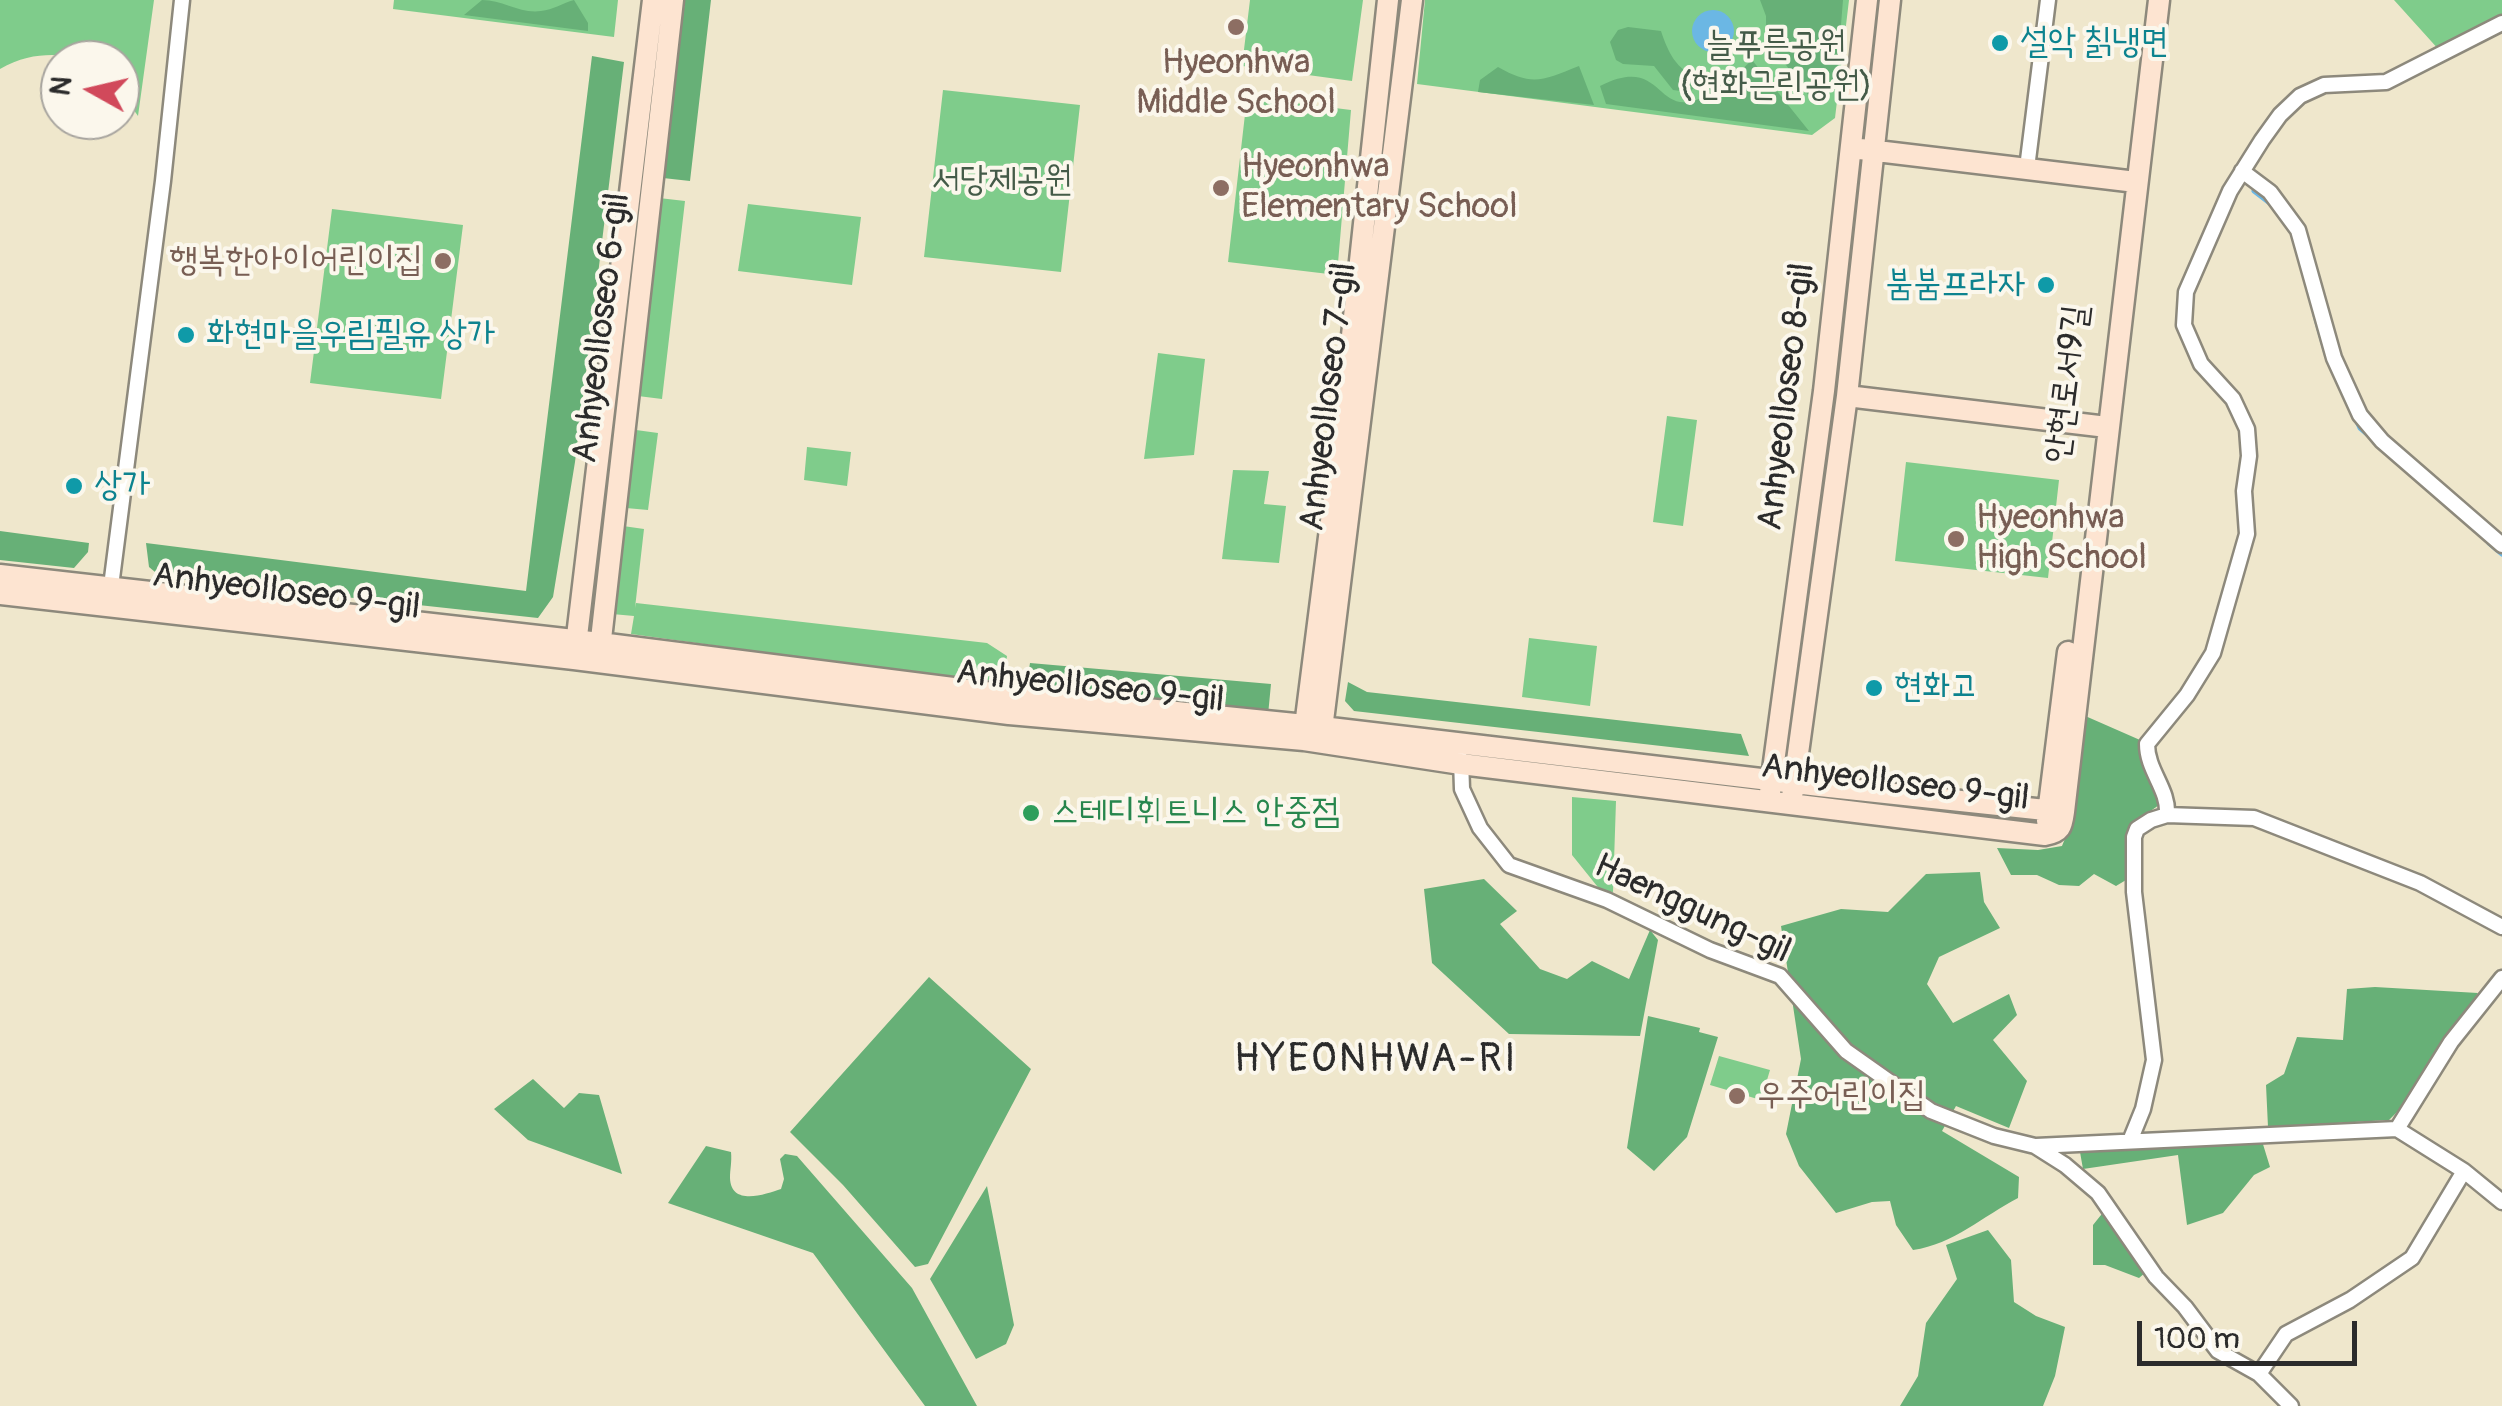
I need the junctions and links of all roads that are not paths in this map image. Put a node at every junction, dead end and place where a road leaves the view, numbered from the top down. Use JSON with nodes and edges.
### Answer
{"nodes":[{"id":1,"x":182,"y":0,"type":"edge"},
{"id":2,"x":653,"y":0,"type":"edge"},
{"id":3,"x":672,"y":0,"type":"edge"},
{"id":4,"x":1388,"y":0,"type":"edge"},
{"id":5,"x":1412,"y":0,"type":"edge"},
{"id":6,"x":1867,"y":0,"type":"edge"},
{"id":7,"x":1890,"y":0,"type":"edge"},
{"id":8,"x":2048,"y":0,"type":"edge"},
{"id":9,"x":2152,"y":0,"type":"edge"},
{"id":10,"x":2160,"y":0,"type":"edge"},
{"id":11,"x":2502,"y":24,"type":"edge"},
{"id":12,"x":1849,"y":148,"type":"junction"},
{"id":13,"x":1872,"y":150,"type":"junction"},
{"id":14,"x":2027,"y":168,"type":"junction"},
{"id":15,"x":2242,"y":171,"type":"junction"},
{"id":16,"x":2131,"y":181,"type":"junction"},
{"id":17,"x":1847,"y":396,"type":"junction"},
{"id":18,"x":2102,"y":426,"type":"junction"},
{"id":19,"x":2502,"y":545,"type":"edge"},
{"id":20,"x":0,"y":575,"type":"edge"},
{"id":21,"x":0,"y":594,"type":"edge"},
{"id":22,"x":110,"y":596,"type":"junction"},
{"id":23,"x":575,"y":650,"type":"junction"},
{"id":24,"x":600,"y":653,"type":"junction"},
{"id":25,"x":1313,"y":734,"type":"junction"},
{"id":26,"x":1461,"y":754,"type":"junction"},
{"id":27,"x":1781,"y":792,"type":"junction"},
{"id":28,"x":2056,"y":811,"type":"junction"},
{"id":29,"x":2168,"y":816,"type":"junction"},
{"id":30,"x":2045,"y":835,"type":"joint"},
{"id":31,"x":2502,"y":927,"type":"edge"},
{"id":32,"x":2502,"y":978,"type":"edge"},
{"id":33,"x":2396,"y":1129,"type":"junction"},
{"id":34,"x":2130,"y":1141,"type":"junction"},
{"id":35,"x":2035,"y":1146,"type":"junction"},
{"id":36,"x":2464,"y":1171,"type":"junction"},
{"id":37,"x":2502,"y":1202,"type":"edge"},
{"id":38,"x":2259,"y":1374,"type":"junction"},
{"id":39,"x":2291,"y":1406,"type":"edge"}],
"edges":[{"from":1,"to":22,"type":"street","name":"Anhyeolloseo 9-gil"},
{"from":2,"to":23,"type":"street","name":"Anhyeolloseo 6-gil"},
{"from":3,"to":24,"type":"street","name":"Anhyeolloseo 6-gil"},
{"from":4,"to":25,"type":"street","name":"Anhyeolloseo 7-gil"},
{"from":5,"to":25,"type":"street","name":"Anhyeolloseo 7-gil"},
{"from":6,"to":12,"type":"street","name":"Anhyeolloseo 8-gil"},
{"from":7,"to":13,"type":"street","name":"Anhyeolloseo 8-gil"},
{"from":8,"to":14,"type":"street"},
{"from":9,"to":16,"type":"street","name":"안현로서9길"},
{"from":10,"to":16,"type":"street","name":"안현로서9길"},
{"from":11,"to":15,"type":"street"},
{"from":12,"to":13,"type":"street"},
{"from":12,"to":27,"type":"street","name":"Anhyeolloseo 8-gil"},
{"from":13,"to":14,"type":"street"},
{"from":13,"to":17,"type":"street","name":"Anhyeolloseo 8-gil"},
{"from":14,"to":16,"type":"street"},
{"from":15,"to":19,"type":"street"},
{"from":15,"to":29,"type":"street"},
{"from":16,"to":18,"type":"street","name":"안현로서9길"},
{"from":17,"to":18,"type":"street","name":"Anhyeolloseo 8-gil"},
{"from":17,"to":27,"type":"street","name":"Anhyeolloseo 8-gil"},
{"from":18,"to":28,"type":"street","name":"안현로서9길"},
{"from":20,"to":22,"type":"street"},
{"from":21,"to":22,"type":"street","name":"Anhyeolloseo 9-gil"},
{"from":22,"to":23,"type":"street","name":"Anhyeolloseo 9-gil"},
{"from":23,"to":24,"type":"street","name":"Anhyeolloseo 9-gil"},
{"from":24,"to":25,"type":"street","name":"Anhyeolloseo 9-gil"},
{"from":25,"to":26,"type":"street","name":"Anhyeolloseo 9-gil"},
{"from":26,"to":27,"type":"street","name":"Anhyeolloseo 9-gil"},
{"from":26,"to":35,"type":"street","name":"Haenggung-gil"},
{"from":27,"to":28,"type":"street"},
{"from":27,"to":30,"type":"street","name":"Anhyeolloseo 9-gil"},
{"from":28,"to":30,"type":"street","name":"안현로서9길"},
{"from":29,"to":31,"type":"street"},
{"from":29,"to":34,"type":"street"},
{"from":32,"to":33,"type":"street"},
{"from":33,"to":34,"type":"street","name":"Haenggung-gil"},
{"from":33,"to":36,"type":"street"},
{"from":34,"to":35,"type":"street","name":"Haenggung-gil"},
{"from":35,"to":38,"type":"street","name":"Haenggung-gil"},
{"from":36,"to":37,"type":"street"},
{"from":36,"to":38,"type":"street"},
{"from":38,"to":39,"type":"street","name":"Haenggung-gil"}]}
